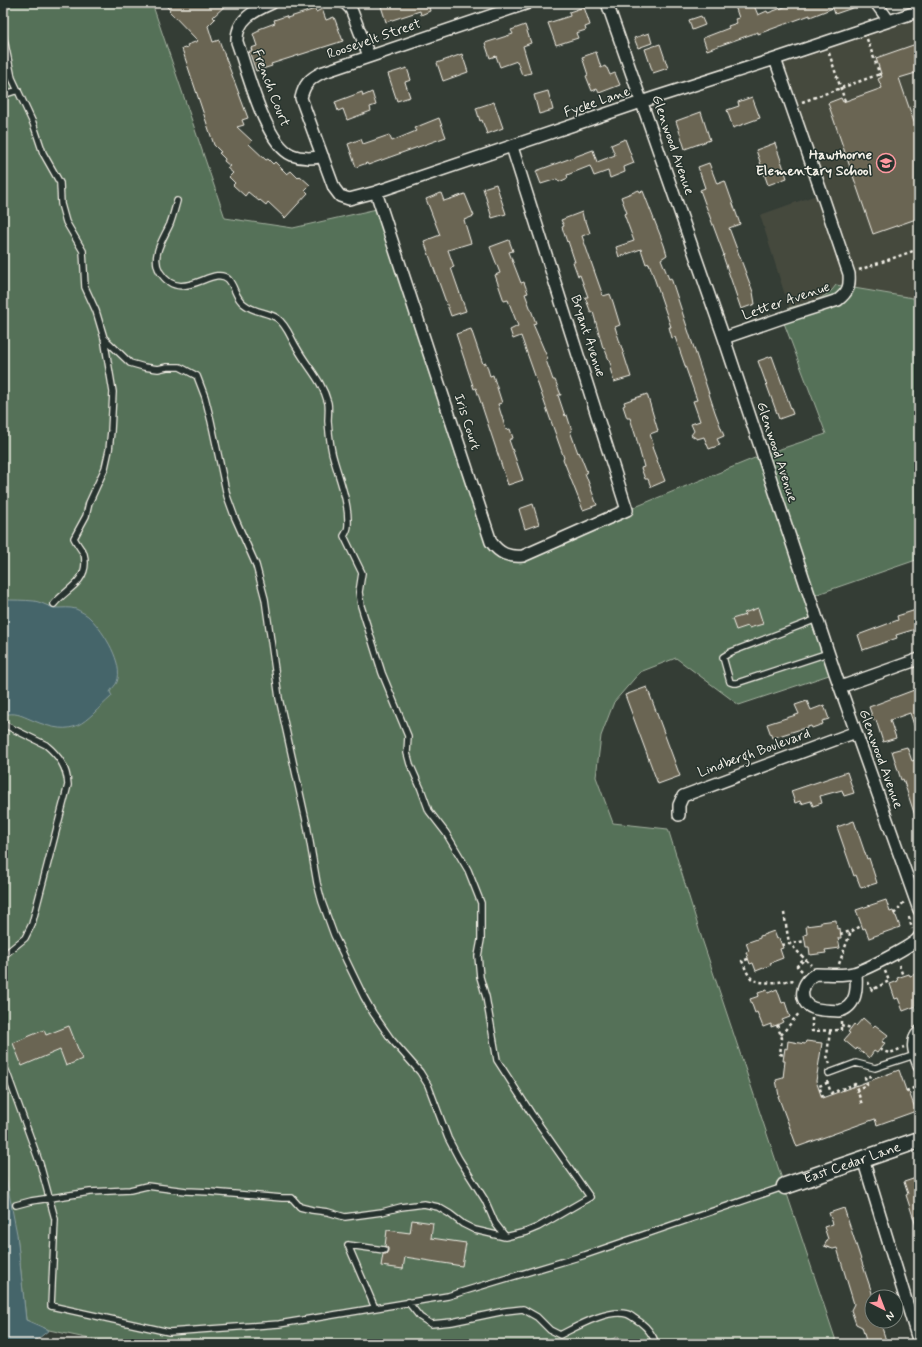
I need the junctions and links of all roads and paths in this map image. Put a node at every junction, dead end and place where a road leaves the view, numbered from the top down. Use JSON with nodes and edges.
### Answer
{"nodes":[{"id":1,"x":272,"y":3,"type":"edge"},
{"id":2,"x":345,"y":3,"type":"edge"},
{"id":3,"x":528,"y":3,"type":"edge"},
{"id":4,"x":607,"y":3,"type":"edge"},
{"id":5,"x":876,"y":3,"type":"edge"},
{"id":6,"x":919,"y":11,"type":"edge"},
{"id":7,"x":889,"y":21,"type":"junction"},
{"id":8,"x":3,"y":34,"type":"edge"},
{"id":9,"x":867,"y":39,"type":"dead end"},
{"id":10,"x":828,"y":52,"type":"dead end"},
{"id":11,"x":369,"y":56,"type":"junction"},
{"id":12,"x":775,"y":59,"type":"junction"},
{"id":13,"x":840,"y":88,"type":"junction"},
{"id":14,"x":18,"y":90,"type":"junction"},
{"id":15,"x":3,"y":95,"type":"edge"},
{"id":16,"x":845,"y":101,"type":"dead end"},
{"id":17,"x":642,"y":102,"type":"junction"},
{"id":18,"x":802,"y":102,"type":"dead end"},
{"id":19,"x":512,"y":147,"type":"junction"},
{"id":20,"x":323,"y":157,"type":"junction"},
{"id":21,"x":376,"y":192,"type":"junction"},
{"id":22,"x":177,"y":200,"type":"dead end"},
{"id":23,"x":919,"y":249,"type":"edge"},
{"id":24,"x":849,"y":278,"type":"junction"},
{"id":25,"x":104,"y":338,"type":"junction"},
{"id":26,"x":724,"y":338,"type":"junction"},
{"id":27,"x":604,"y":520,"type":"joint"},
{"id":28,"x":54,"y":604,"type":"dead end"},
{"id":29,"x":817,"y":619,"type":"junction"},
{"id":30,"x":828,"y":653,"type":"junction"},
{"id":31,"x":919,"y":659,"type":"edge"},
{"id":32,"x":840,"y":687,"type":"junction"},
{"id":33,"x":3,"y":724,"type":"edge"},
{"id":34,"x":856,"y":732,"type":"junction"},
{"id":35,"x":679,"y":815,"type":"dead end"},
{"id":36,"x":904,"y":902,"type":"dead end"},
{"id":37,"x":919,"y":910,"type":"edge"},
{"id":38,"x":784,"y":913,"type":"dead end"},
{"id":39,"x":894,"y":914,"type":"dead end"},
{"id":40,"x":861,"y":926,"type":"dead end"},
{"id":41,"x":851,"y":931,"type":"junction"},
{"id":42,"x":840,"y":934,"type":"dead end"},
{"id":43,"x":919,"y":937,"type":"edge"},
{"id":44,"x":805,"y":941,"type":"dead end"},
{"id":45,"x":789,"y":943,"type":"junction"},
{"id":46,"x":782,"y":945,"type":"dead end"},
{"id":47,"x":3,"y":956,"type":"edge"},
{"id":48,"x":748,"y":959,"type":"dead end"},
{"id":49,"x":805,"y":959,"type":"junction"},
{"id":50,"x":899,"y":964,"type":"dead end"},
{"id":51,"x":837,"y":968,"type":"dead end"},
{"id":52,"x":816,"y":969,"type":"dead end"},
{"id":53,"x":856,"y":973,"type":"junction"},
{"id":54,"x":806,"y":974,"type":"dead end"},
{"id":55,"x":903,"y":976,"type":"dead end"},
{"id":56,"x":801,"y":979,"type":"dead end"},
{"id":57,"x":802,"y":1010,"type":"dead end"},
{"id":58,"x":777,"y":1025,"type":"dead end"},
{"id":59,"x":841,"y":1025,"type":"dead end"},
{"id":60,"x":851,"y":1028,"type":"dead end"},
{"id":61,"x":830,"y":1031,"type":"dead end"},
{"id":62,"x":919,"y":1032,"type":"edge"},
{"id":63,"x":781,"y":1035,"type":"junction"},
{"id":64,"x":904,"y":1046,"type":"dead end"},
{"id":65,"x":880,"y":1048,"type":"dead end"},
{"id":66,"x":784,"y":1055,"type":"dead end"},
{"id":67,"x":915,"y":1055,"type":"junction"},
{"id":68,"x":3,"y":1062,"type":"edge"},
{"id":69,"x":919,"y":1066,"type":"edge"},
{"id":70,"x":829,"y":1074,"type":"junction"},
{"id":71,"x":872,"y":1076,"type":"dead end"},
{"id":72,"x":828,"y":1083,"type":"junction"},
{"id":73,"x":919,"y":1086,"type":"edge"},
{"id":74,"x":857,"y":1089,"type":"junction"},
{"id":75,"x":906,"y":1090,"type":"dead end"},
{"id":76,"x":823,"y":1097,"type":"dead end"},
{"id":77,"x":862,"y":1105,"type":"dead end"},
{"id":78,"x":919,"y":1140,"type":"edge"},
{"id":79,"x":863,"y":1159,"type":"junction"},
{"id":80,"x":785,"y":1186,"type":"joint"},
{"id":81,"x":49,"y":1198,"type":"junction"},
{"id":82,"x":16,"y":1204,"type":"dead end"},
{"id":83,"x":505,"y":1237,"type":"junction"},
{"id":84,"x":384,"y":1250,"type":"dead end"},
{"id":85,"x":408,"y":1302,"type":"junction"},
{"id":86,"x":375,"y":1308,"type":"junction"},
{"id":87,"x":656,"y":1344,"type":"edge"},
{"id":88,"x":919,"y":1344,"type":"edge"}],
"edges":[{"from":1,"to":20,"type":"street","name":"French Court"},
{"from":2,"to":11,"type":"street"},
{"from":3,"to":11,"type":"street","name":"Roosevelt Street"},
{"from":4,"to":17,"type":"street","name":"Glenwood Avenue"},
{"from":5,"to":7,"type":"street"},
{"from":6,"to":7,"type":"street","name":"Fycke Lane"},
{"from":7,"to":12,"type":"street","name":"Fycke Lane"},
{"from":8,"to":14,"type":"lane"},
{"from":9,"to":13,"type":"path"},
{"from":10,"to":13,"type":"path"},
{"from":11,"to":20,"type":"street","name":"Roosevelt Street"},
{"from":12,"to":17,"type":"street","name":"Fycke Lane"},
{"from":12,"to":24,"type":"street"},
{"from":13,"to":16,"type":"path"},
{"from":13,"to":18,"type":"path"},
{"from":14,"to":15,"type":"lane"},
{"from":14,"to":25,"type":"lane"},
{"from":17,"to":19,"type":"street","name":"Fycke Lane"},
{"from":17,"to":26,"type":"street","name":"Glenwood Avenue"},
{"from":19,"to":21,"type":"street","name":"Fycke Lane"},
{"from":19,"to":27,"type":"street","name":"Bryant Avenue"},
{"from":20,"to":21,"type":"street"},
{"from":21,"to":27,"type":"street","name":"Iris Court"},
{"from":22,"to":83,"type":"lane"},
{"from":23,"to":24,"type":"path"},
{"from":24,"to":26,"type":"street","name":"Letter Avenue"},
{"from":25,"to":28,"type":"lane"},
{"from":25,"to":83,"type":"lane"},
{"from":26,"to":29,"type":"street","name":"Glenwood Avenue"},
{"from":29,"to":30,"type":"street","name":"Glenwood Avenue"},
{"from":29,"to":30,"type":"lane"},
{"from":30,"to":32,"type":"street","name":"Glenwood Avenue"},
{"from":31,"to":32,"type":"street"},
{"from":32,"to":34,"type":"street","name":"Glenwood Avenue"},
{"from":33,"to":47,"type":"lane"},
{"from":34,"to":35,"type":"street","name":"Lindbergh Boulevard"},
{"from":34,"to":37,"type":"street","name":"Glenwood Avenue"},
{"from":36,"to":39,"type":"path"},
{"from":38,"to":45,"type":"path"},
{"from":40,"to":41,"type":"path"},
{"from":41,"to":42,"type":"path"},
{"from":41,"to":51,"type":"path"},
{"from":43,"to":53,"type":"street"},
{"from":44,"to":45,"type":"path"},
{"from":45,"to":46,"type":"path"},
{"from":45,"to":49,"type":"path"},
{"from":48,"to":56,"type":"path"},
{"from":49,"to":52,"type":"path"},
{"from":49,"to":54,"type":"path"},
{"from":50,"to":55,"type":"path"},
{"from":53,"to":53,"type":"street"},
{"from":57,"to":63,"type":"path"},
{"from":58,"to":63,"type":"path"},
{"from":59,"to":60,"type":"path"},
{"from":61,"to":70,"type":"path"},
{"from":62,"to":67,"type":"street"},
{"from":63,"to":66,"type":"path"},
{"from":64,"to":65,"type":"path"},
{"from":67,"to":69,"type":"street"},
{"from":67,"to":70,"type":"lane"},
{"from":68,"to":81,"type":"lane"},
{"from":70,"to":72,"type":"path"},
{"from":71,"to":74,"type":"path"},
{"from":72,"to":74,"type":"path"},
{"from":72,"to":76,"type":"path"},
{"from":73,"to":75,"type":"path"},
{"from":74,"to":77,"type":"path"},
{"from":78,"to":79,"type":"street","name":"East Cedar Lane"},
{"from":79,"to":80,"type":"street","name":"East Cedar Lane"},
{"from":79,"to":88,"type":"street"},
{"from":80,"to":85,"type":"lane"},
{"from":81,"to":82,"type":"lane"},
{"from":81,"to":83,"type":"lane"},
{"from":81,"to":86,"type":"lane"},
{"from":84,"to":86,"type":"lane"},
{"from":85,"to":86,"type":"lane"},
{"from":85,"to":87,"type":"lane"}]}
